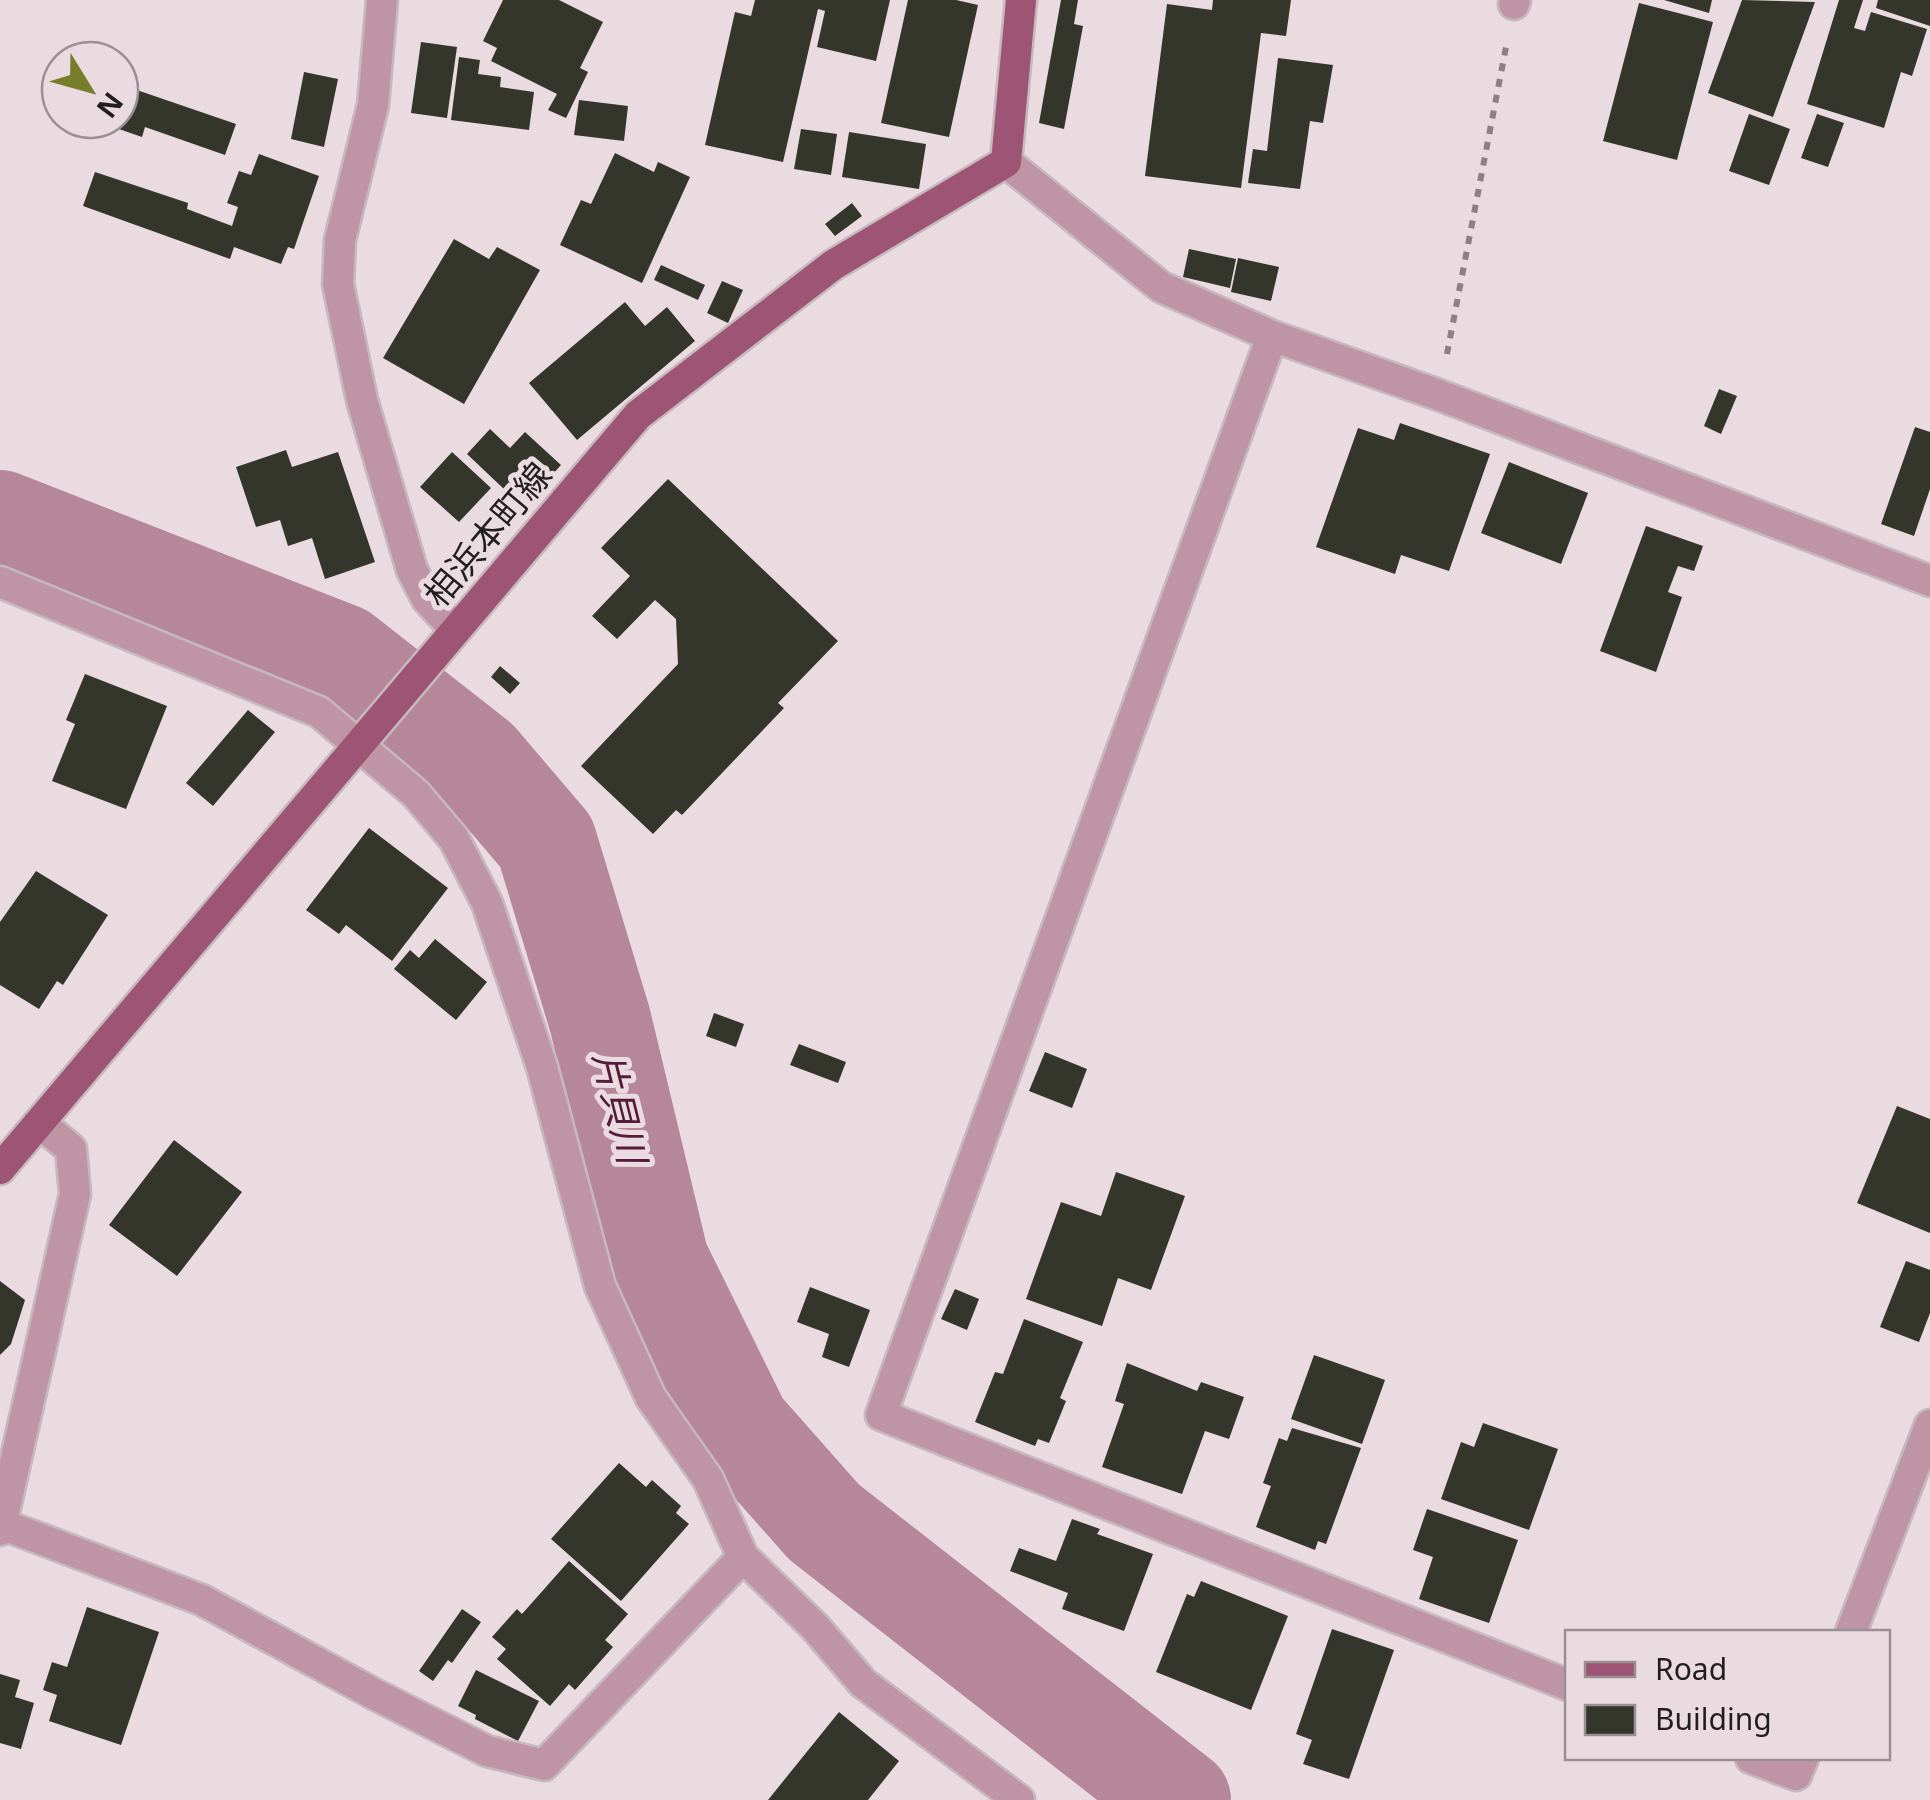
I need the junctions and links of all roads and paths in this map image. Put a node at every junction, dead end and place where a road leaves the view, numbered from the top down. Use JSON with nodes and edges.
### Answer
{"nodes":[{"id":1,"x":382,"y":0,"type":"edge"},
{"id":2,"x":1021,"y":0,"type":"edge"},
{"id":3,"x":1515,"y":2,"type":"edge"},
{"id":4,"x":1006,"y":162,"type":"junction"},
{"id":5,"x":1272,"y":336,"type":"junction"},
{"id":6,"x":1439,"y":395,"type":"junction"},
{"id":7,"x":1930,"y":581,"type":"edge"},
{"id":8,"x":0,"y":582,"type":"edge"},
{"id":9,"x":455,"y":629,"type":"junction"},
{"id":10,"x":367,"y":739,"type":"junction"},
{"id":11,"x":40,"y":1123,"type":"junction"},
{"id":12,"x":0,"y":1169,"type":"edge"},
{"id":13,"x":1930,"y":1426,"type":"edge"},
{"id":14,"x":1,"y":1527,"type":"edge"},
{"id":15,"x":743,"y":1556,"type":"junction"},
{"id":16,"x":1851,"y":1630,"type":"edge"},
{"id":17,"x":1565,"y":1684,"type":"edge"},
{"id":18,"x":1755,"y":1760,"type":"edge"},
{"id":19,"x":1795,"y":1778,"type":"edge"},
{"id":20,"x":1019,"y":1800,"type":"edge"}],
"edges":[{"from":1,"to":9,"type":"street"},
{"from":2,"to":4,"type":"main road"},
{"from":3,"to":6,"type":"path"},
{"from":4,"to":5,"type":"street"},
{"from":4,"to":9,"type":"main road","name":"相浜本町線"},
{"from":5,"to":6,"type":"street"},
{"from":5,"to":17,"type":"street"},
{"from":6,"to":7,"type":"street"},
{"from":8,"to":10,"type":"street"},
{"from":9,"to":10,"type":"main road","name":"相浜本町線"},
{"from":10,"to":11,"type":"main road","name":"相浜本町線"},
{"from":10,"to":15,"type":"street"},
{"from":11,"to":12,"type":"main road","name":"相浜本町線"},
{"from":11,"to":14,"type":"street"},
{"from":13,"to":16,"type":"street"},
{"from":14,"to":15,"type":"street"},
{"from":15,"to":20,"type":"street"},
{"from":18,"to":19,"type":"street"}]}
